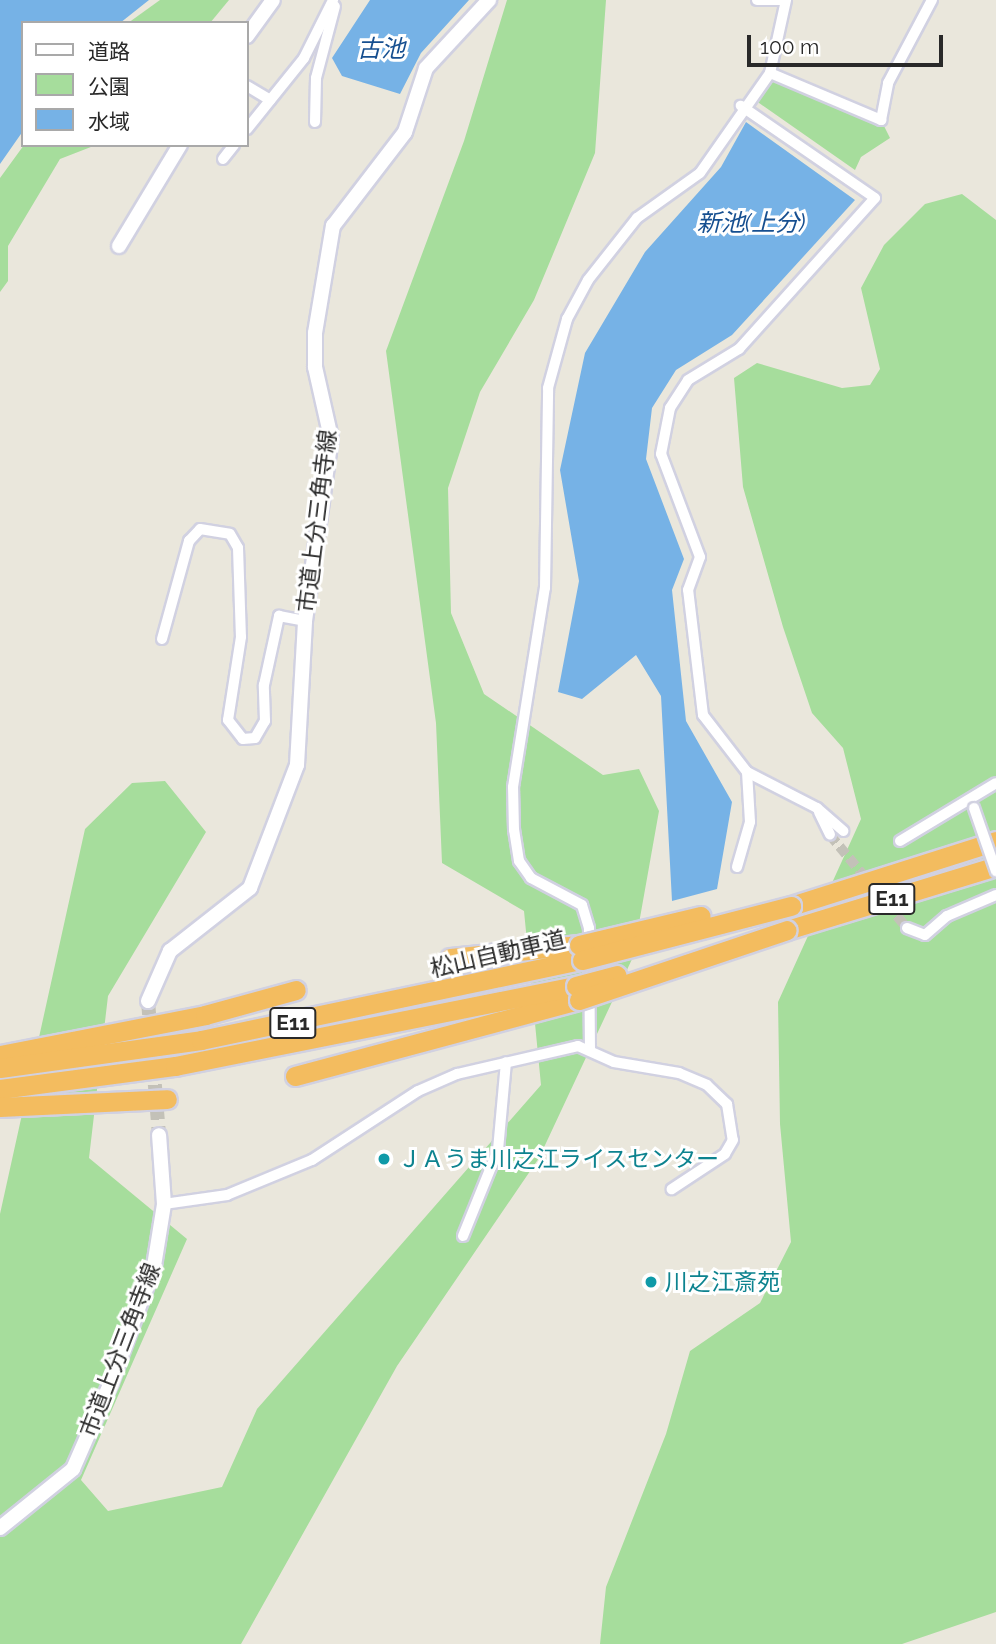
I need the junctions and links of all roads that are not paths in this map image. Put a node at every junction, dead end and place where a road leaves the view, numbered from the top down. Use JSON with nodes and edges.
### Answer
{"nodes":[{"id":1,"x":273,"y":0,"type":"edge"},
{"id":2,"x":335,"y":0,"type":"edge"},
{"id":3,"x":489,"y":0,"type":"edge"},
{"id":4,"x":757,"y":0,"type":"edge"},
{"id":5,"x":785,"y":0,"type":"edge"},
{"id":6,"x":932,"y":0,"type":"edge"},
{"id":7,"x":248,"y":35,"type":"edge"},
{"id":8,"x":770,"y":73,"type":"junction"},
{"id":9,"x":248,"y":87,"type":"edge"},
{"id":10,"x":270,"y":100,"type":"junction"},
{"id":11,"x":741,"y":106,"type":"junction"},
{"id":12,"x":315,"y":122,"type":"dead end"},
{"id":13,"x":248,"y":128,"type":"edge"},
{"id":14,"x":179,"y":147,"type":"edge"},
{"id":15,"x":232,"y":147,"type":"edge"},
{"id":16,"x":223,"y":159,"type":"dead end"},
{"id":17,"x":119,"y":246,"type":"dead end"},
{"id":18,"x":305,"y":621,"type":"junction"},
{"id":19,"x":162,"y":639,"type":"dead end"},
{"id":20,"x":747,"y":772,"type":"junction"},
{"id":21,"x":996,"y":783,"type":"edge"},
{"id":22,"x":969,"y":796,"type":"junction"},
{"id":23,"x":817,"y":808,"type":"junction"},
{"id":24,"x":843,"y":831,"type":"tunnel mouth"},
{"id":25,"x":830,"y":835,"type":"tunnel mouth"},
{"id":26,"x":900,"y":841,"type":"dead end"},
{"id":27,"x":996,"y":841,"type":"edge"},
{"id":28,"x":737,"y":867,"type":"dead end"},
{"id":29,"x":996,"y":869,"type":"edge"},
{"id":30,"x":996,"y":895,"type":"edge"},
{"id":31,"x":907,"y":928,"type":"dead end"},
{"id":32,"x":581,"y":952,"type":"junction"},
{"id":33,"x":450,"y":958,"type":"dead end"},
{"id":34,"x":296,"y":990,"type":"dead end"},
{"id":35,"x":578,"y":993,"type":"junction"},
{"id":36,"x":148,"y":1001,"type":"tunnel mouth"},
{"id":37,"x":590,"y":1051,"type":"junction"},
{"id":38,"x":0,"y":1055,"type":"edge"},
{"id":39,"x":506,"y":1062,"type":"junction"},
{"id":40,"x":0,"y":1068,"type":"edge"},
{"id":41,"x":295,"y":1076,"type":"dead end"},
{"id":42,"x":0,"y":1089,"type":"edge"},
{"id":43,"x":167,"y":1099,"type":"dead end"},
{"id":44,"x":0,"y":1107,"type":"edge"},
{"id":45,"x":159,"y":1135,"type":"tunnel mouth"},
{"id":46,"x":672,"y":1189,"type":"dead end"},
{"id":47,"x":164,"y":1204,"type":"junction"},
{"id":48,"x":463,"y":1236,"type":"dead end"},
{"id":49,"x":0,"y":1528,"type":"edge"}],
"edges":[{"from":1,"to":7,"type":"street"},
{"from":2,"to":10,"type":"street"},
{"from":2,"to":12,"type":"street"},
{"from":3,"to":18,"type":"street","name":"市道上分三角寺線"},
{"from":4,"to":5,"type":"street"},
{"from":5,"to":8,"type":"street"},
{"from":6,"to":8,"type":"street"},
{"from":8,"to":11,"type":"street"},
{"from":9,"to":10,"type":"street"},
{"from":10,"to":13,"type":"street"},
{"from":11,"to":20,"type":"street"},
{"from":11,"to":37,"type":"street"},
{"from":14,"to":17,"type":"street"},
{"from":15,"to":16,"type":"street"},
{"from":18,"to":19,"type":"street"},
{"from":18,"to":36,"type":"street","name":"市道上分三角寺線"},
{"from":20,"to":23,"type":"street"},
{"from":20,"to":28,"type":"street"},
{"from":21,"to":22,"type":"street"},
{"from":22,"to":26,"type":"street"},
{"from":22,"to":29,"type":"street","bridge":true},
{"from":23,"to":24,"type":"street"},
{"from":23,"to":25,"type":"street"},
{"from":27,"to":32,"type":"highway","number":"E11","bridge":true},
{"from":29,"to":35,"type":"highway","number":"E11","bridge":true},
{"from":30,"to":31,"type":"street"},
{"from":32,"to":33,"type":"highway"},
{"from":32,"to":40,"type":"highway","name":"松山自動車道","number":"E11"},
{"from":34,"to":38,"type":"highway"},
{"from":35,"to":41,"type":"highway"},
{"from":35,"to":42,"type":"highway","name":"松山自動車道","number":"E11"},
{"from":37,"to":39,"type":"street"},
{"from":37,"to":46,"type":"street"},
{"from":39,"to":47,"type":"street"},
{"from":39,"to":48,"type":"street"},
{"from":43,"to":44,"type":"highway"},
{"from":45,"to":47,"type":"street","name":"市道上分三角寺線"},
{"from":47,"to":49,"type":"street","name":"市道上分三角寺線"}]}
